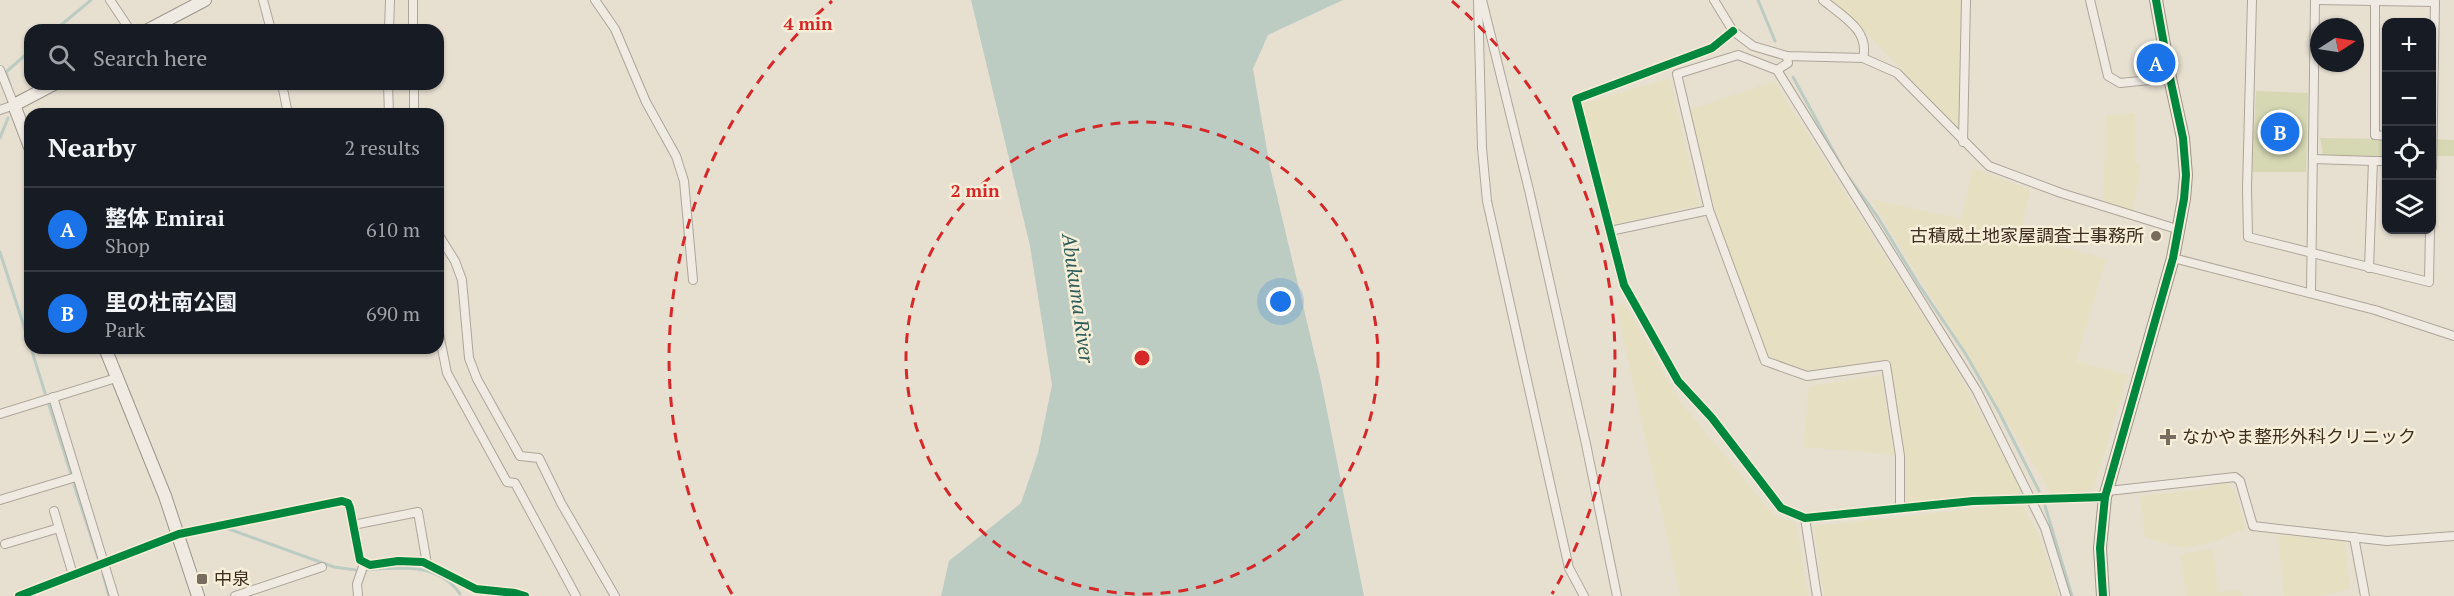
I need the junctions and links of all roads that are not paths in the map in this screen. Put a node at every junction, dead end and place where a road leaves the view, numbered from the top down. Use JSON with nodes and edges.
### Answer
{"nodes":[{"id":1,"x":110,"y":0,"type":"edge"},
{"id":2,"x":205,"y":0,"type":"edge"},
{"id":3,"x":263,"y":0,"type":"edge"},
{"id":4,"x":390,"y":0,"type":"edge"},
{"id":5,"x":412,"y":0,"type":"edge"},
{"id":6,"x":595,"y":0,"type":"edge"},
{"id":7,"x":1480,"y":0,"type":"edge"},
{"id":8,"x":1714,"y":0,"type":"edge"},
{"id":9,"x":1823,"y":0,"type":"edge"},
{"id":10,"x":1966,"y":0,"type":"edge"},
{"id":11,"x":2090,"y":0,"type":"edge"},
{"id":12,"x":2156,"y":0,"type":"edge"},
{"id":13,"x":2252,"y":0,"type":"edge"},
{"id":14,"x":2316,"y":0,"type":"edge"},
{"id":15,"x":2375,"y":1,"type":"edge"},
{"id":16,"x":126,"y":24,"type":"edge"},
{"id":17,"x":159,"y":24,"type":"edge"},
{"id":18,"x":269,"y":24,"type":"edge"},
{"id":19,"x":388,"y":24,"type":"edge"},
{"id":20,"x":413,"y":24,"type":"edge"},
{"id":21,"x":1733,"y":31,"type":"junction"},
{"id":22,"x":1787,"y":56,"type":"junction"},
{"id":23,"x":1863,"y":58,"type":"junction"},
{"id":24,"x":0,"y":70,"type":"edge"},
{"id":25,"x":1777,"y":70,"type":"junction"},
{"id":26,"x":2170,"y":78,"type":"junction"},
{"id":27,"x":43,"y":90,"type":"edge"},
{"id":28,"x":283,"y":90,"type":"edge"},
{"id":29,"x":388,"y":90,"type":"edge"},
{"id":30,"x":414,"y":90,"type":"edge"},
{"id":31,"x":0,"y":104,"type":"edge"},
{"id":32,"x":14,"y":105,"type":"junction"},
{"id":33,"x":287,"y":108,"type":"edge"},
{"id":34,"x":389,"y":108,"type":"edge"},
{"id":35,"x":414,"y":108,"type":"edge"},
{"id":36,"x":0,"y":110,"type":"edge"},
{"id":37,"x":2432,"y":126,"type":"edge"},
{"id":38,"x":24,"y":131,"type":"edge"},
{"id":39,"x":2382,"y":136,"type":"edge"},
{"id":40,"x":1963,"y":142,"type":"junction"},
{"id":41,"x":2313,"y":159,"type":"junction"},
{"id":42,"x":2373,"y":161,"type":"junction"},
{"id":43,"x":2382,"y":161,"type":"edge"},
{"id":44,"x":1709,"y":210,"type":"junction"},
{"id":45,"x":2180,"y":230,"type":"junction"},
{"id":46,"x":1610,"y":231,"type":"junction"},
{"id":47,"x":2430,"y":234,"type":"edge"},
{"id":48,"x":444,"y":244,"type":"edge"},
{"id":49,"x":2312,"y":252,"type":"junction"},
{"id":50,"x":2173,"y":258,"type":"junction"},
{"id":51,"x":2369,"y":268,"type":"junction"},
{"id":52,"x":693,"y":280,"type":"dead end"},
{"id":53,"x":2311,"y":293,"type":"junction"},
{"id":54,"x":2454,"y":336,"type":"edge"},
{"id":55,"x":107,"y":354,"type":"edge"},
{"id":56,"x":443,"y":354,"type":"edge"},
{"id":57,"x":116,"y":378,"type":"junction"},
{"id":58,"x":53,"y":398,"type":"junction"},
{"id":59,"x":0,"y":414,"type":"edge"},
{"id":60,"x":76,"y":477,"type":"junction"},
{"id":61,"x":2107,"y":494,"type":"junction"},
{"id":62,"x":2032,"y":499,"type":"junction"},
{"id":63,"x":0,"y":500,"type":"edge"},
{"id":64,"x":1900,"y":508,"type":"junction"},
{"id":65,"x":54,"y":511,"type":"dead end"},
{"id":66,"x":1805,"y":518,"type":"junction"},
{"id":67,"x":353,"y":525,"type":"junction"},
{"id":68,"x":59,"y":528,"type":"junction"},
{"id":69,"x":179,"y":534,"type":"junction"},
{"id":70,"x":2454,"y":536,"type":"edge"},
{"id":71,"x":2354,"y":537,"type":"junction"},
{"id":72,"x":5,"y":544,"type":"dead end"},
{"id":73,"x":104,"y":563,"type":"junction"},
{"id":74,"x":364,"y":564,"type":"junction"},
{"id":75,"x":427,"y":564,"type":"junction"},
{"id":76,"x":322,"y":567,"type":"dead end"},
{"id":77,"x":73,"y":575,"type":"junction"},
{"id":78,"x":476,"y":590,"type":"junction"},
{"id":79,"x":19,"y":596,"type":"edge"},
{"id":80,"x":114,"y":596,"type":"edge"},
{"id":81,"x":198,"y":596,"type":"edge"},
{"id":82,"x":235,"y":596,"type":"edge"},
{"id":83,"x":358,"y":596,"type":"edge"},
{"id":84,"x":467,"y":596,"type":"edge"},
{"id":85,"x":525,"y":596,"type":"edge"},
{"id":86,"x":576,"y":596,"type":"edge"},
{"id":87,"x":615,"y":596,"type":"edge"},
{"id":88,"x":1584,"y":596,"type":"edge"},
{"id":89,"x":1617,"y":596,"type":"edge"},
{"id":90,"x":1817,"y":596,"type":"edge"},
{"id":91,"x":2066,"y":596,"type":"edge"},
{"id":92,"x":2103,"y":596,"type":"edge"},
{"id":93,"x":2365,"y":596,"type":"edge"}],
"edges":[{"from":1,"to":16,"type":"street"},
{"from":2,"to":17,"type":"street"},
{"from":3,"to":18,"type":"street"},
{"from":4,"to":19,"type":"street"},
{"from":5,"to":20,"type":"street"},
{"from":6,"to":52,"type":"street"},
{"from":7,"to":88,"type":"street"},
{"from":7,"to":89,"type":"street"},
{"from":8,"to":21,"type":"street"},
{"from":9,"to":23,"type":"street"},
{"from":10,"to":40,"type":"street"},
{"from":11,"to":26,"type":"street"},
{"from":12,"to":26,"type":"street"},
{"from":13,"to":49,"type":"street"},
{"from":14,"to":15,"type":"street"},
{"from":14,"to":41,"type":"street"},
{"from":15,"to":37,"type":"street"},
{"from":15,"to":39,"type":"street"},
{"from":21,"to":22,"type":"street"},
{"from":21,"to":46,"type":"street"},
{"from":22,"to":23,"type":"street"},
{"from":22,"to":25,"type":"street"},
{"from":23,"to":40,"type":"street"},
{"from":24,"to":32,"type":"street"},
{"from":25,"to":44,"type":"street"},
{"from":25,"to":62,"type":"street"},
{"from":26,"to":45,"type":"street"},
{"from":27,"to":32,"type":"street"},
{"from":28,"to":33,"type":"street"},
{"from":29,"to":34,"type":"street"},
{"from":30,"to":35,"type":"street"},
{"from":31,"to":32,"type":"street"},
{"from":32,"to":36,"type":"street"},
{"from":32,"to":38,"type":"street"},
{"from":40,"to":45,"type":"street"},
{"from":41,"to":42,"type":"street"},
{"from":41,"to":49,"type":"street"},
{"from":42,"to":43,"type":"street"},
{"from":42,"to":51,"type":"street"},
{"from":44,"to":46,"type":"street"},
{"from":44,"to":64,"type":"street"},
{"from":45,"to":50,"type":"street"},
{"from":46,"to":66,"type":"street"},
{"from":47,"to":51,"type":"street"},
{"from":48,"to":87,"type":"street"},
{"from":49,"to":51,"type":"street"},
{"from":49,"to":53,"type":"street"},
{"from":50,"to":53,"type":"street"},
{"from":50,"to":61,"type":"street"},
{"from":53,"to":54,"type":"street"},
{"from":55,"to":57,"type":"street"},
{"from":56,"to":86,"type":"street"},
{"from":57,"to":58,"type":"street"},
{"from":57,"to":69,"type":"street"},
{"from":58,"to":59,"type":"street"},
{"from":58,"to":60,"type":"street"},
{"from":60,"to":63,"type":"street"},
{"from":60,"to":73,"type":"street"},
{"from":61,"to":62,"type":"street"},
{"from":61,"to":71,"type":"street"},
{"from":61,"to":92,"type":"street"},
{"from":62,"to":64,"type":"street"},
{"from":62,"to":91,"type":"street"},
{"from":64,"to":66,"type":"street"},
{"from":65,"to":68,"type":"street"},
{"from":66,"to":90,"type":"street"},
{"from":67,"to":69,"type":"street"},
{"from":67,"to":74,"type":"street"},
{"from":67,"to":75,"type":"street"},
{"from":68,"to":72,"type":"street"},
{"from":68,"to":77,"type":"street"},
{"from":69,"to":73,"type":"street"},
{"from":69,"to":81,"type":"street"},
{"from":70,"to":71,"type":"street"},
{"from":71,"to":93,"type":"street"},
{"from":73,"to":77,"type":"street"},
{"from":73,"to":80,"type":"street"},
{"from":74,"to":75,"type":"street"},
{"from":74,"to":83,"type":"street"},
{"from":75,"to":78,"type":"street"},
{"from":76,"to":82,"type":"street"},
{"from":77,"to":79,"type":"street"},
{"from":78,"to":84,"type":"street"},
{"from":78,"to":85,"type":"street"}]}
